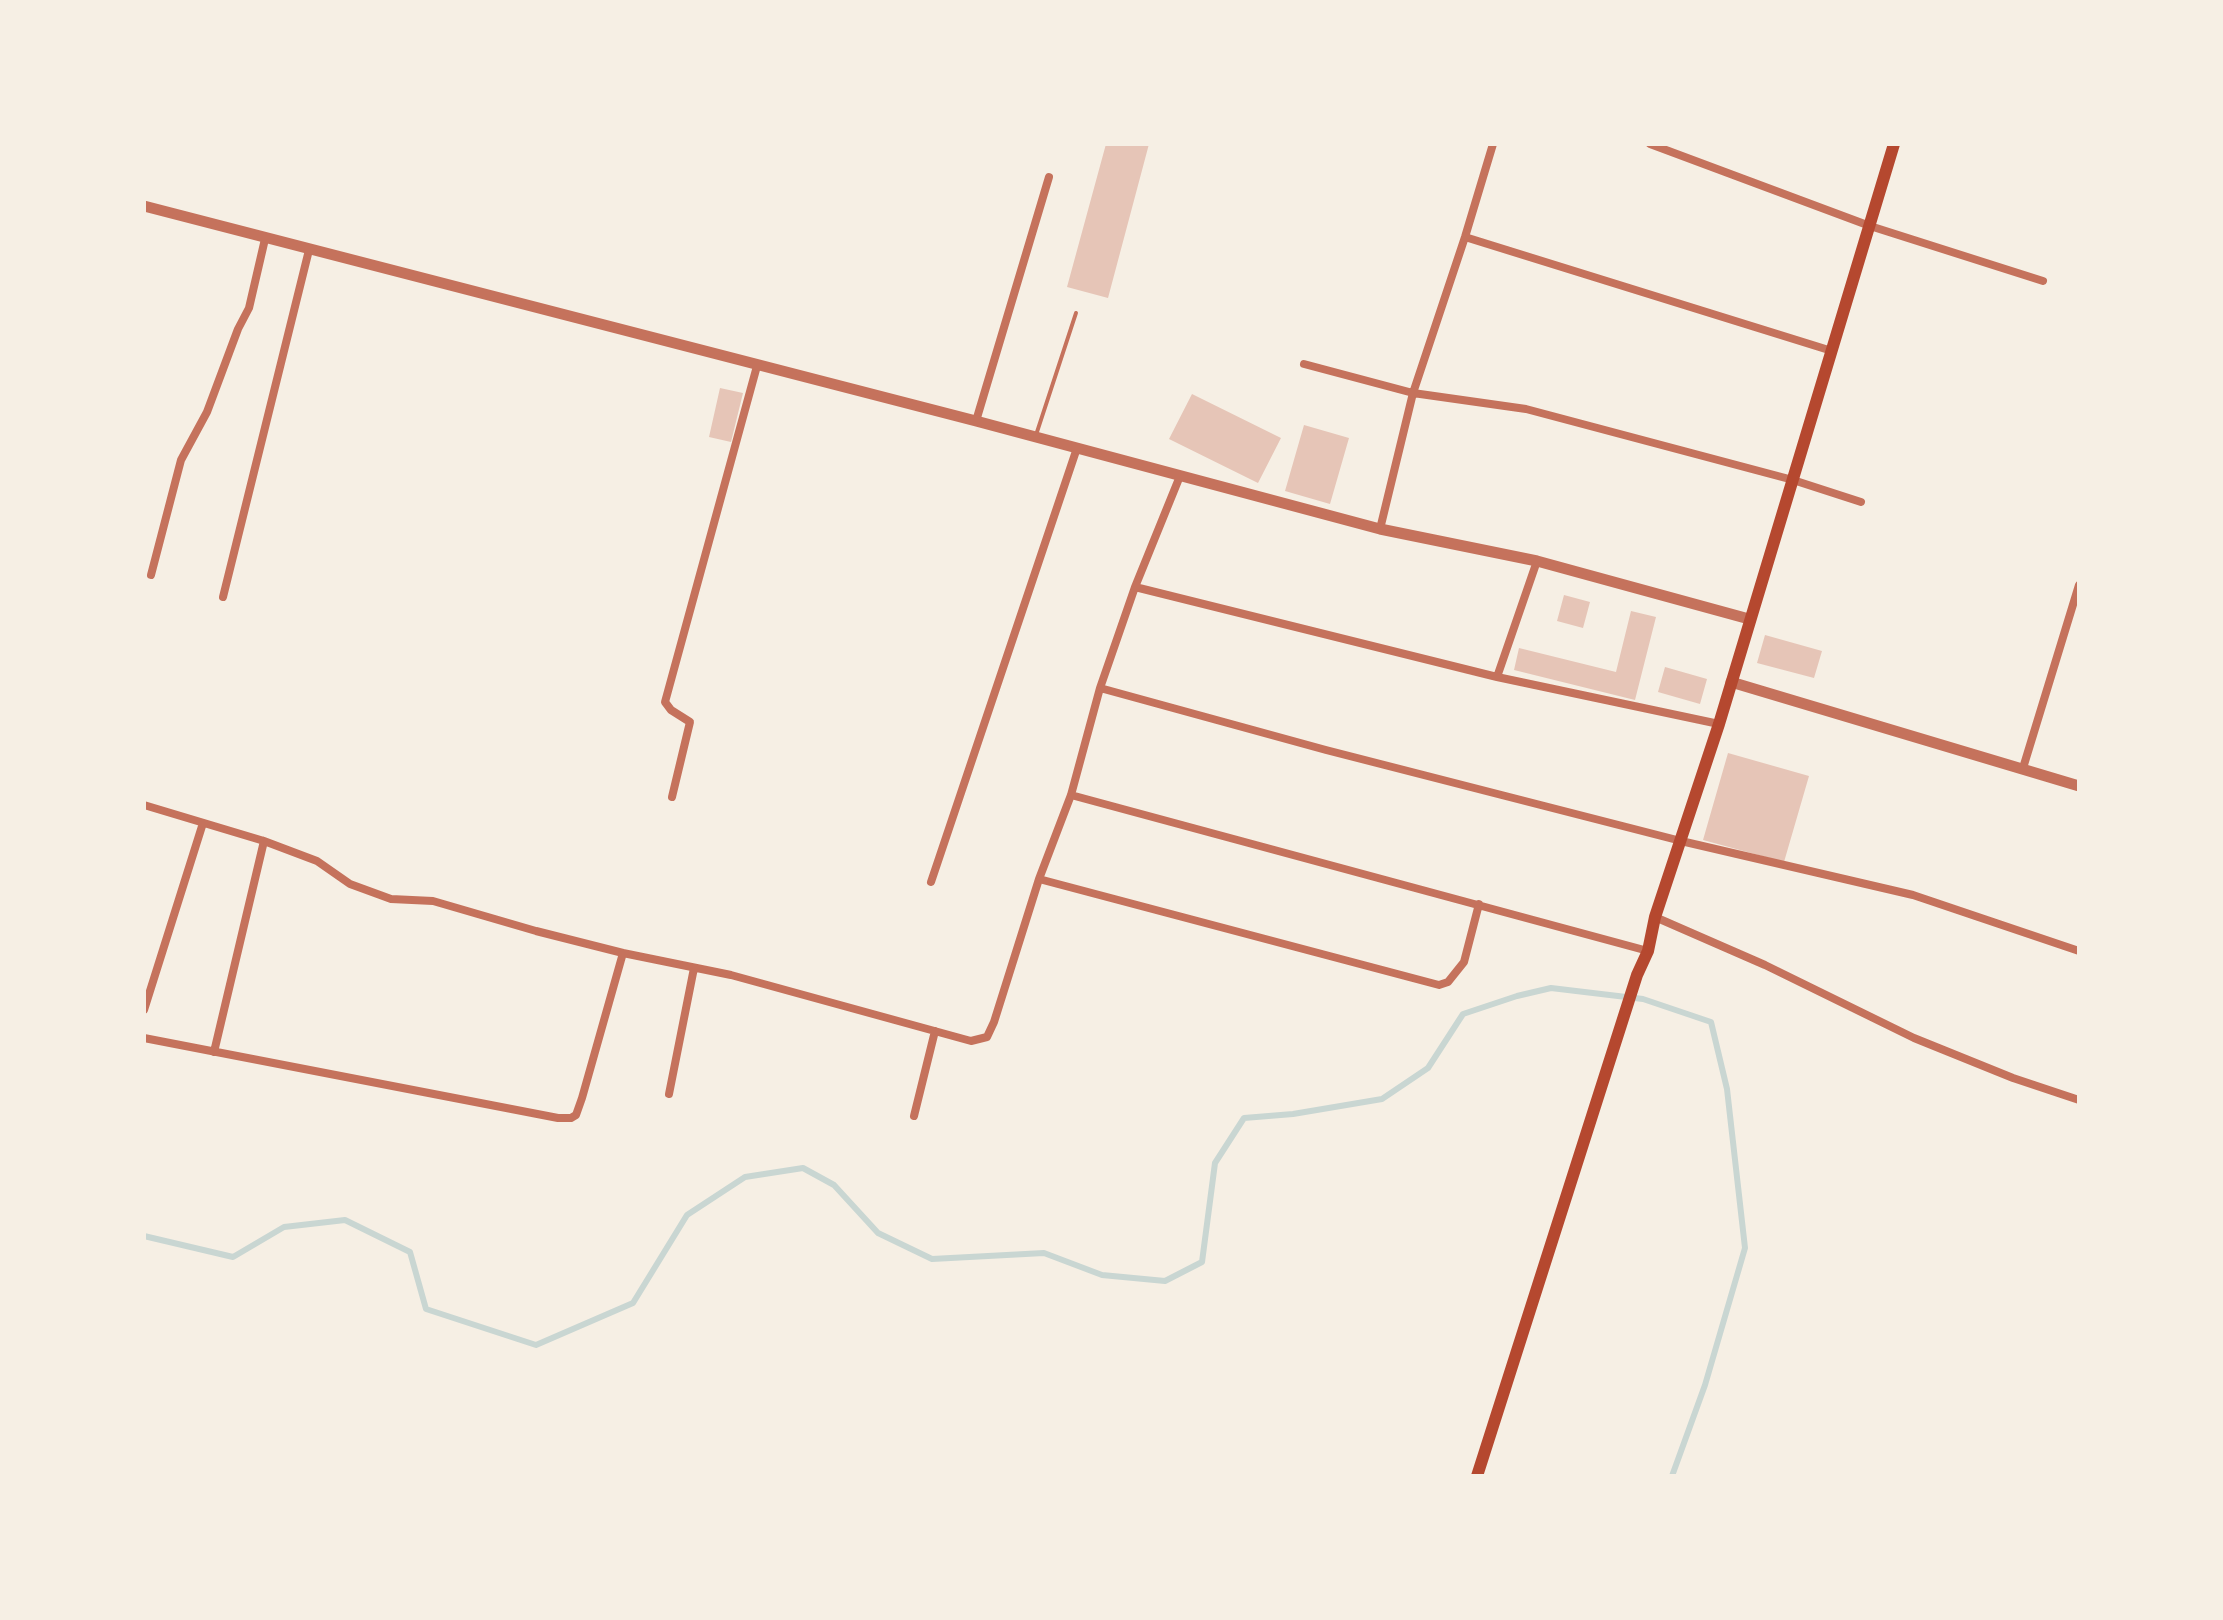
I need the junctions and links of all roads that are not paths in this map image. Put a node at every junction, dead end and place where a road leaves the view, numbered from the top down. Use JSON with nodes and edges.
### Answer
{"nodes":[{"id":1,"x":1493,"y":144,"type":"edge"},
{"id":2,"x":1650,"y":144,"type":"edge"},
{"id":3,"x":1894,"y":144,"type":"edge"},
{"id":4,"x":1049,"y":177,"type":"dead end"},
{"id":5,"x":144,"y":206,"type":"edge"},
{"id":6,"x":1870,"y":226,"type":"junction"},
{"id":7,"x":1465,"y":237,"type":"junction"},
{"id":8,"x":265,"y":239,"type":"junction"},
{"id":9,"x":309,"y":250,"type":"junction"},
{"id":10,"x":2043,"y":281,"type":"dead end"},
{"id":11,"x":1076,"y":313,"type":"dead end"},
{"id":12,"x":1832,"y":351,"type":"junction"},
{"id":13,"x":1304,"y":364,"type":"dead end"},
{"id":14,"x":757,"y":366,"type":"junction"},
{"id":15,"x":1413,"y":393,"type":"junction"},
{"id":16,"x":976,"y":421,"type":"junction"},
{"id":17,"x":1036,"y":437,"type":"junction"},
{"id":18,"x":1077,"y":448,"type":"junction"},
{"id":19,"x":1180,"y":476,"type":"junction"},
{"id":20,"x":1793,"y":480,"type":"junction"},
{"id":21,"x":1861,"y":502,"type":"dead end"},
{"id":22,"x":1380,"y":529,"type":"junction"},
{"id":23,"x":1537,"y":561,"type":"junction"},
{"id":24,"x":151,"y":575,"type":"dead end"},
{"id":25,"x":2079,"y":585,"type":"edge"},
{"id":26,"x":1135,"y":587,"type":"junction"},
{"id":27,"x":223,"y":597,"type":"dead end"},
{"id":28,"x":1749,"y":619,"type":"junction"},
{"id":29,"x":1497,"y":677,"type":"junction"},
{"id":30,"x":1731,"y":682,"type":"junction"},
{"id":31,"x":1100,"y":688,"type":"junction"},
{"id":32,"x":1719,"y":724,"type":"junction"},
{"id":33,"x":2023,"y":768,"type":"junction"},
{"id":34,"x":2079,"y":786,"type":"edge"},
{"id":35,"x":1071,"y":795,"type":"junction"},
{"id":36,"x":672,"y":797,"type":"dead end"},
{"id":37,"x":144,"y":805,"type":"edge"},
{"id":38,"x":203,"y":823,"type":"junction"},
{"id":39,"x":264,"y":841,"type":"junction"},
{"id":40,"x":1681,"y":841,"type":"junction"},
{"id":41,"x":1039,"y":879,"type":"junction"},
{"id":42,"x":931,"y":882,"type":"dead end"},
{"id":43,"x":1479,"y":904,"type":"junction"},
{"id":44,"x":1655,"y":917,"type":"junction"},
{"id":45,"x":1648,"y":951,"type":"junction"},
{"id":46,"x":2079,"y":951,"type":"edge"},
{"id":47,"x":623,"y":953,"type":"junction"},
{"id":48,"x":694,"y":968,"type":"junction"},
{"id":49,"x":144,"y":1010,"type":"edge"},
{"id":50,"x":935,"y":1031,"type":"junction"},
{"id":51,"x":144,"y":1038,"type":"edge"},
{"id":52,"x":214,"y":1052,"type":"junction"},
{"id":53,"x":669,"y":1094,"type":"dead end"},
{"id":54,"x":2079,"y":1100,"type":"edge"},
{"id":55,"x":914,"y":1116,"type":"dead end"},
{"id":56,"x":1477,"y":1476,"type":"edge"}],
"edges":[{"from":1,"to":7,"type":"street"},
{"from":2,"to":6,"type":"street"},
{"from":3,"to":6,"type":"main road"},
{"from":4,"to":16,"type":"street"},
{"from":5,"to":8,"type":"street"},
{"from":6,"to":10,"type":"street"},
{"from":6,"to":12,"type":"main road"},
{"from":7,"to":12,"type":"street"},
{"from":7,"to":15,"type":"street"},
{"from":8,"to":9,"type":"street"},
{"from":8,"to":24,"type":"street"},
{"from":9,"to":14,"type":"street"},
{"from":9,"to":27,"type":"street"},
{"from":11,"to":17,"type":"lane"},
{"from":12,"to":20,"type":"main road"},
{"from":13,"to":15,"type":"street"},
{"from":14,"to":16,"type":"street"},
{"from":14,"to":36,"type":"street"},
{"from":15,"to":20,"type":"street"},
{"from":15,"to":22,"type":"street"},
{"from":16,"to":17,"type":"street"},
{"from":17,"to":18,"type":"street"},
{"from":18,"to":19,"type":"street"},
{"from":18,"to":42,"type":"street"},
{"from":19,"to":22,"type":"street"},
{"from":19,"to":26,"type":"street"},
{"from":20,"to":21,"type":"street"},
{"from":20,"to":28,"type":"main road"},
{"from":22,"to":23,"type":"street"},
{"from":23,"to":28,"type":"street"},
{"from":23,"to":29,"type":"street"},
{"from":25,"to":33,"type":"street"},
{"from":26,"to":29,"type":"street"},
{"from":26,"to":31,"type":"street"},
{"from":28,"to":30,"type":"main road"},
{"from":29,"to":32,"type":"street"},
{"from":30,"to":32,"type":"main road"},
{"from":30,"to":33,"type":"street"},
{"from":31,"to":35,"type":"street"},
{"from":31,"to":40,"type":"street"},
{"from":32,"to":40,"type":"main road"},
{"from":33,"to":34,"type":"street"},
{"from":35,"to":41,"type":"street"},
{"from":35,"to":43,"type":"street"},
{"from":37,"to":38,"type":"street"},
{"from":38,"to":39,"type":"street"},
{"from":38,"to":49,"type":"street"},
{"from":39,"to":47,"type":"street"},
{"from":39,"to":52,"type":"street"},
{"from":40,"to":44,"type":"main road"},
{"from":40,"to":46,"type":"street"},
{"from":41,"to":43,"type":"street"},
{"from":41,"to":50,"type":"street"},
{"from":43,"to":45,"type":"street"},
{"from":44,"to":45,"type":"main road"},
{"from":44,"to":54,"type":"street"},
{"from":45,"to":56,"type":"main road"},
{"from":47,"to":48,"type":"street"},
{"from":47,"to":52,"type":"street"},
{"from":48,"to":50,"type":"street"},
{"from":48,"to":53,"type":"street"},
{"from":50,"to":55,"type":"street"},
{"from":51,"to":52,"type":"street"}]}
